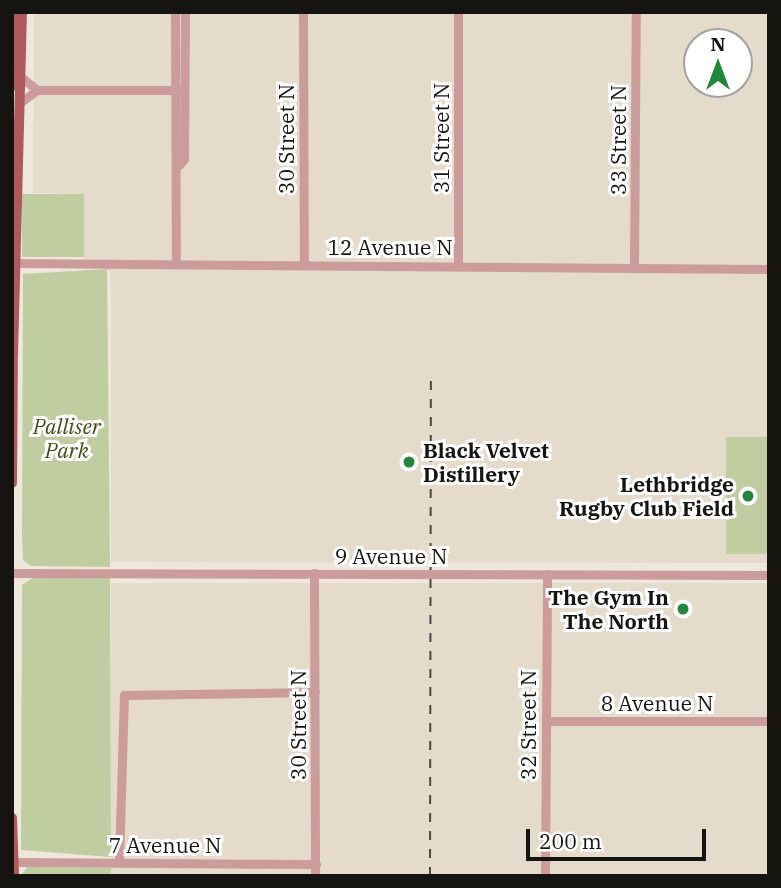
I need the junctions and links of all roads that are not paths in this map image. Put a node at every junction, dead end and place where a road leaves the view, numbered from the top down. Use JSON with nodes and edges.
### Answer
{"nodes":[{"id":1,"x":14,"y":12,"type":"edge"},
{"id":2,"x":22,"y":12,"type":"edge"},
{"id":3,"x":175,"y":12,"type":"edge"},
{"id":4,"x":185,"y":12,"type":"edge"},
{"id":5,"x":303,"y":12,"type":"edge"},
{"id":6,"x":458,"y":12,"type":"edge"},
{"id":7,"x":636,"y":12,"type":"edge"},
{"id":8,"x":21,"y":77,"type":"junction"},
{"id":9,"x":12,"y":86,"type":"edge"},
{"id":10,"x":37,"y":90,"type":"junction"},
{"id":11,"x":180,"y":90,"type":"junction"},
{"id":12,"x":21,"y":102,"type":"junction"},
{"id":13,"x":16,"y":263,"type":"edge"},
{"id":14,"x":176,"y":264,"type":"junction"},
{"id":15,"x":304,"y":265,"type":"junction"},
{"id":16,"x":458,"y":265,"type":"junction"},
{"id":17,"x":634,"y":267,"type":"junction"},
{"id":18,"x":769,"y":269,"type":"edge"},
{"id":19,"x":12,"y":317,"type":"edge"},
{"id":20,"x":13,"y":354,"type":"edge"},
{"id":21,"x":12,"y":483,"type":"edge"},
{"id":22,"x":12,"y":573,"type":"edge"},
{"id":23,"x":314,"y":573,"type":"junction"},
{"id":24,"x":547,"y":574,"type":"junction"},
{"id":25,"x":769,"y":575,"type":"edge"},
{"id":26,"x":315,"y":692,"type":"junction"},
{"id":27,"x":546,"y":720,"type":"junction"},
{"id":28,"x":769,"y":721,"type":"edge"},
{"id":29,"x":12,"y":818,"type":"edge"},
{"id":30,"x":14,"y":862,"type":"junction"},
{"id":31,"x":119,"y":862,"type":"junction"},
{"id":32,"x":316,"y":864,"type":"junction"},
{"id":33,"x":14,"y":876,"type":"edge"},
{"id":34,"x":315,"y":876,"type":"edge"},
{"id":35,"x":545,"y":876,"type":"edge"}],
"edges":[{"from":1,"to":9,"type":"main road"},
{"from":2,"to":8,"type":"main road"},
{"from":3,"to":11,"type":"street"},
{"from":4,"to":11,"type":"street"},
{"from":5,"to":15,"type":"street","name":"30 Street N"},
{"from":6,"to":16,"type":"street","name":"31 Street N"},
{"from":7,"to":17,"type":"street","name":"33 Street N"},
{"from":8,"to":10,"type":"street"},
{"from":8,"to":12,"type":"main road"},
{"from":10,"to":11,"type":"street"},
{"from":10,"to":12,"type":"street"},
{"from":11,"to":14,"type":"street"},
{"from":12,"to":13,"type":"main road"},
{"from":13,"to":14,"type":"street","name":"12 Avenue N"},
{"from":13,"to":20,"type":"main road"},
{"from":14,"to":15,"type":"street","name":"12 Avenue N"},
{"from":15,"to":16,"type":"street","name":"12 Avenue N"},
{"from":16,"to":17,"type":"street","name":"12 Avenue N"},
{"from":17,"to":18,"type":"street","name":"12 Avenue N"},
{"from":19,"to":20,"type":"main road"},
{"from":20,"to":21,"type":"main road"},
{"from":22,"to":23,"type":"street","name":"9 Avenue N"},
{"from":23,"to":24,"type":"street","name":"9 Avenue N"},
{"from":23,"to":26,"type":"street","name":"30 Street N"},
{"from":24,"to":25,"type":"street","name":"9 Avenue N"},
{"from":24,"to":27,"type":"street","name":"32 Street N"},
{"from":26,"to":31,"type":"street"},
{"from":26,"to":32,"type":"street","name":"30 Street N"},
{"from":27,"to":28,"type":"street","name":"8 Avenue N"},
{"from":27,"to":35,"type":"street","name":"32 Street N"},
{"from":29,"to":30,"type":"main road"},
{"from":30,"to":31,"type":"street","name":"7 Avenue N"},
{"from":30,"to":33,"type":"main road"},
{"from":31,"to":32,"type":"street","name":"7 Avenue N"},
{"from":32,"to":34,"type":"street","name":"30 Street N"}]}
